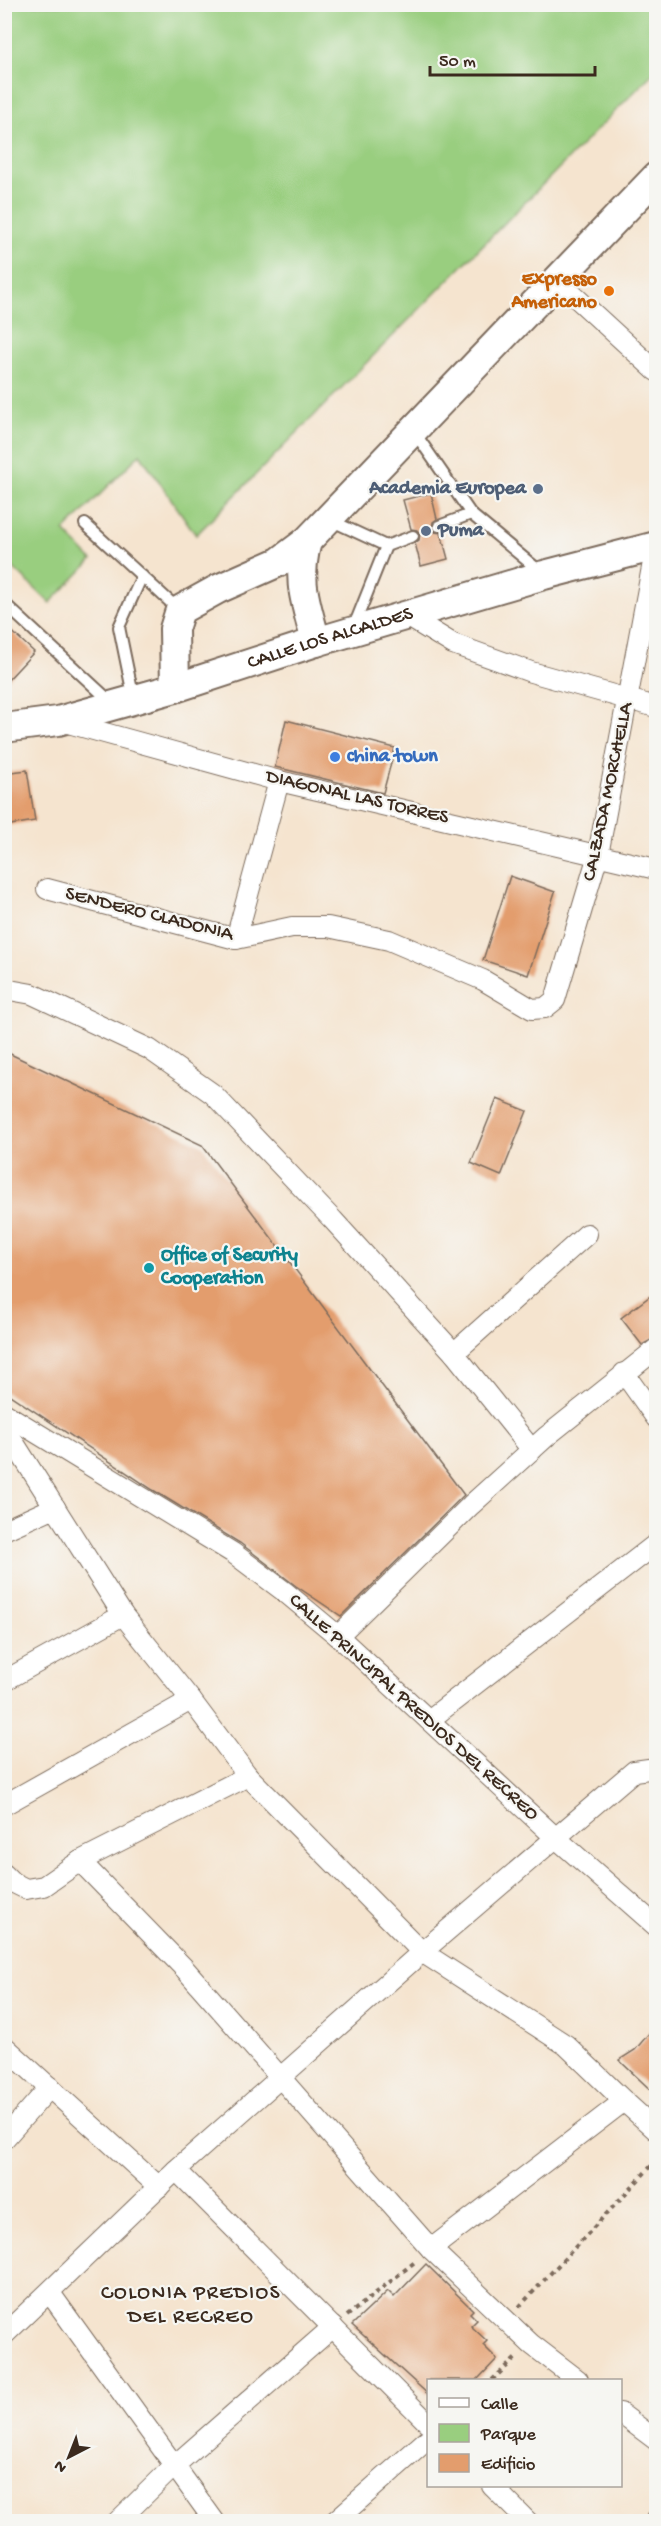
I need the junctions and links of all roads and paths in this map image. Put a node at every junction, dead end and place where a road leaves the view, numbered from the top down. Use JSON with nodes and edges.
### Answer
{"nodes":[{"id":1,"x":657,"y":177,"type":"edge"},
{"id":2,"x":558,"y":281,"type":"junction"},
{"id":3,"x":657,"y":371,"type":"edge"},
{"id":4,"x":414,"y":431,"type":"junction"},
{"id":5,"x":471,"y":514,"type":"junction"},
{"id":6,"x":329,"y":519,"type":"junction"},
{"id":7,"x":86,"y":524,"type":"dead end"},
{"id":8,"x":439,"y":526,"type":"dead end"},
{"id":9,"x":413,"y":536,"type":"dead end"},
{"id":10,"x":307,"y":541,"type":"junction"},
{"id":11,"x":386,"y":546,"type":"junction"},
{"id":12,"x":656,"y":546,"type":"edge"},
{"id":13,"x":544,"y":575,"type":"junction"},
{"id":14,"x":142,"y":576,"type":"junction"},
{"id":15,"x":4,"y":603,"type":"edge"},
{"id":16,"x":180,"y":610,"type":"junction"},
{"id":17,"x":407,"y":616,"type":"junction"},
{"id":18,"x":352,"y":632,"type":"junction"},
{"id":19,"x":316,"y":642,"type":"junction"},
{"id":20,"x":176,"y":688,"type":"junction"},
{"id":21,"x":629,"y":700,"type":"junction"},
{"id":22,"x":124,"y":703,"type":"junction"},
{"id":23,"x":657,"y":707,"type":"edge"},
{"id":24,"x":58,"y":721,"type":"junction"},
{"id":25,"x":4,"y":728,"type":"edge"},
{"id":26,"x":279,"y":781,"type":"junction"},
{"id":27,"x":598,"y":855,"type":"junction"},
{"id":28,"x":657,"y":869,"type":"edge"},
{"id":29,"x":47,"y":890,"type":"dead end"},
{"id":30,"x":236,"y":939,"type":"junction"},
{"id":31,"x":4,"y":989,"type":"edge"},
{"id":32,"x":555,"y":1000,"type":"joint"},
{"id":33,"x":587,"y":1234,"type":"dead end"},
{"id":34,"x":657,"y":1349,"type":"edge"},
{"id":35,"x":454,"y":1353,"type":"junction"},
{"id":36,"x":624,"y":1373,"type":"junction"},
{"id":37,"x":4,"y":1413,"type":"edge"},
{"id":38,"x":657,"y":1418,"type":"edge"},
{"id":39,"x":4,"y":1427,"type":"edge"},
{"id":40,"x":532,"y":1450,"type":"junction"},
{"id":41,"x":56,"y":1507,"type":"junction"},
{"id":42,"x":4,"y":1530,"type":"edge"},
{"id":43,"x":657,"y":1544,"type":"edge"},
{"id":44,"x":123,"y":1615,"type":"junction"},
{"id":45,"x":338,"y":1636,"type":"junction"},
{"id":46,"x":4,"y":1681,"type":"edge"},
{"id":47,"x":191,"y":1700,"type":"junction"},
{"id":48,"x":429,"y":1720,"type":"junction"},
{"id":49,"x":657,"y":1768,"type":"edge"},
{"id":50,"x":248,"y":1776,"type":"junction"},
{"id":51,"x":4,"y":1805,"type":"edge"},
{"id":52,"x":556,"y":1838,"type":"junction"},
{"id":53,"x":80,"y":1861,"type":"junction"},
{"id":54,"x":4,"y":1874,"type":"edge"},
{"id":55,"x":657,"y":1926,"type":"edge"},
{"id":56,"x":422,"y":1952,"type":"junction"},
{"id":57,"x":4,"y":2046,"type":"edge"},
{"id":58,"x":282,"y":2078,"type":"junction"},
{"id":59,"x":50,"y":2087,"type":"junction"},
{"id":60,"x":624,"y":2100,"type":"junction"},
{"id":61,"x":657,"y":2130,"type":"edge"},
{"id":62,"x":4,"y":2139,"type":"edge"},
{"id":63,"x":657,"y":2162,"type":"edge"},
{"id":64,"x":176,"y":2170,"type":"junction"},
{"id":65,"x":159,"y":2187,"type":"junction"},
{"id":66,"x":431,"y":2249,"type":"junction"},
{"id":67,"x":50,"y":2293,"type":"junction"},
{"id":68,"x":506,"y":2321,"type":"junction"},
{"id":69,"x":333,"y":2327,"type":"junction"},
{"id":70,"x":4,"y":2335,"type":"edge"},
{"id":71,"x":531,"y":2344,"type":"junction"},
{"id":72,"x":493,"y":2379,"type":"edge"},
{"id":73,"x":577,"y":2379,"type":"edge"},
{"id":74,"x":622,"y":2414,"type":"edge"},
{"id":75,"x":427,"y":2421,"type":"edge"},
{"id":76,"x":657,"y":2440,"type":"edge"},
{"id":77,"x":427,"y":2441,"type":"edge"},
{"id":78,"x":174,"y":2466,"type":"junction"},
{"id":79,"x":493,"y":2487,"type":"edge"},
{"id":80,"x":117,"y":2522,"type":"edge"},
{"id":81,"x":215,"y":2522,"type":"edge"},
{"id":82,"x":334,"y":2522,"type":"edge"},
{"id":83,"x":528,"y":2522,"type":"edge"}],
"edges":[{"from":1,"to":2,"type":"street"},
{"from":2,"to":3,"type":"street"},
{"from":2,"to":4,"type":"street"},
{"from":4,"to":5,"type":"lane"},
{"from":4,"to":6,"type":"street"},
{"from":5,"to":8,"type":"lane"},
{"from":5,"to":13,"type":"lane"},
{"from":6,"to":10,"type":"street"},
{"from":6,"to":11,"type":"lane"},
{"from":7,"to":14,"type":"lane"},
{"from":9,"to":11,"type":"lane"},
{"from":10,"to":16,"type":"street"},
{"from":10,"to":19,"type":"street"},
{"from":11,"to":18,"type":"lane"},
{"from":12,"to":13,"type":"street","name":"CALLE LOS ALCALDES"},
{"from":12,"to":21,"type":"street","name":"CALZADA MORCHELLA"},
{"from":13,"to":17,"type":"street","name":"CALLE LOS ALCALDES"},
{"from":14,"to":16,"type":"lane"},
{"from":14,"to":22,"type":"lane"},
{"from":15,"to":22,"type":"lane"},
{"from":16,"to":20,"type":"street"},
{"from":17,"to":18,"type":"street","name":"CALLE LOS ALCALDES"},
{"from":17,"to":21,"type":"street"},
{"from":18,"to":19,"type":"street","name":"CALLE LOS ALCALDES"},
{"from":19,"to":20,"type":"street","name":"CALLE LOS ALCALDES"},
{"from":20,"to":22,"type":"street","name":"CALLE LOS ALCALDES"},
{"from":21,"to":23,"type":"street"},
{"from":21,"to":27,"type":"street","name":"CALZADA MORCHELLA"},
{"from":22,"to":24,"type":"street","name":"CALLE LOS ALCALDES"},
{"from":24,"to":25,"type":"street","name":"CALLE LOS ALCALDES"},
{"from":24,"to":26,"type":"street","name":"DIAGONAL LAS TORRES"},
{"from":26,"to":27,"type":"street","name":"DIAGONAL LAS TORRES"},
{"from":26,"to":30,"type":"street"},
{"from":27,"to":28,"type":"street","name":"DIAGONAL LAS TORRES"},
{"from":27,"to":32,"type":"street","name":"CALZADA MORCHELLA"},
{"from":29,"to":30,"type":"street","name":"SENDERO CLADONIA"},
{"from":30,"to":32,"type":"street","name":"SENDERO CLADONIA"},
{"from":31,"to":35,"type":"street"},
{"from":33,"to":35,"type":"street"},
{"from":34,"to":36,"type":"street"},
{"from":35,"to":40,"type":"street"},
{"from":36,"to":38,"type":"street"},
{"from":36,"to":40,"type":"street"},
{"from":37,"to":45,"type":"street","name":"CALLE PRINCIPAL PREDIOS DEL RECREO"},
{"from":39,"to":41,"type":"street"},
{"from":40,"to":45,"type":"street"},
{"from":41,"to":42,"type":"street"},
{"from":41,"to":44,"type":"street"},
{"from":43,"to":48,"type":"street"},
{"from":44,"to":46,"type":"street"},
{"from":44,"to":47,"type":"street"},
{"from":45,"to":48,"type":"street","name":"CALLE PRINCIPAL PREDIOS DEL RECREO"},
{"from":47,"to":50,"type":"street"},
{"from":47,"to":51,"type":"street"},
{"from":48,"to":52,"type":"street","name":"CALLE PRINCIPAL PREDIOS DEL RECREO"},
{"from":49,"to":52,"type":"street"},
{"from":50,"to":53,"type":"street"},
{"from":50,"to":56,"type":"street"},
{"from":52,"to":55,"type":"street","name":"CALLE PRINCIPAL PREDIOS DEL RECREO"},
{"from":52,"to":56,"type":"street"},
{"from":53,"to":54,"type":"street"},
{"from":53,"to":58,"type":"street"},
{"from":56,"to":58,"type":"street"},
{"from":56,"to":60,"type":"street"},
{"from":57,"to":59,"type":"street"},
{"from":58,"to":64,"type":"street"},
{"from":58,"to":66,"type":"street"},
{"from":59,"to":62,"type":"street"},
{"from":59,"to":65,"type":"street"},
{"from":60,"to":61,"type":"street"},
{"from":60,"to":66,"type":"street"},
{"from":63,"to":68,"type":"path"},
{"from":64,"to":65,"type":"street"},
{"from":64,"to":69,"type":"street"},
{"from":65,"to":67,"type":"street"},
{"from":66,"to":68,"type":"street"},
{"from":66,"to":69,"type":"path"},
{"from":67,"to":70,"type":"street"},
{"from":67,"to":78,"type":"street"},
{"from":68,"to":71,"type":"street"},
{"from":69,"to":75,"type":"street"},
{"from":69,"to":78,"type":"street"},
{"from":71,"to":72,"type":"path"},
{"from":71,"to":73,"type":"street"},
{"from":74,"to":76,"type":"street"},
{"from":77,"to":82,"type":"street"},
{"from":78,"to":80,"type":"street"},
{"from":78,"to":81,"type":"street"},
{"from":79,"to":83,"type":"street"}]}
